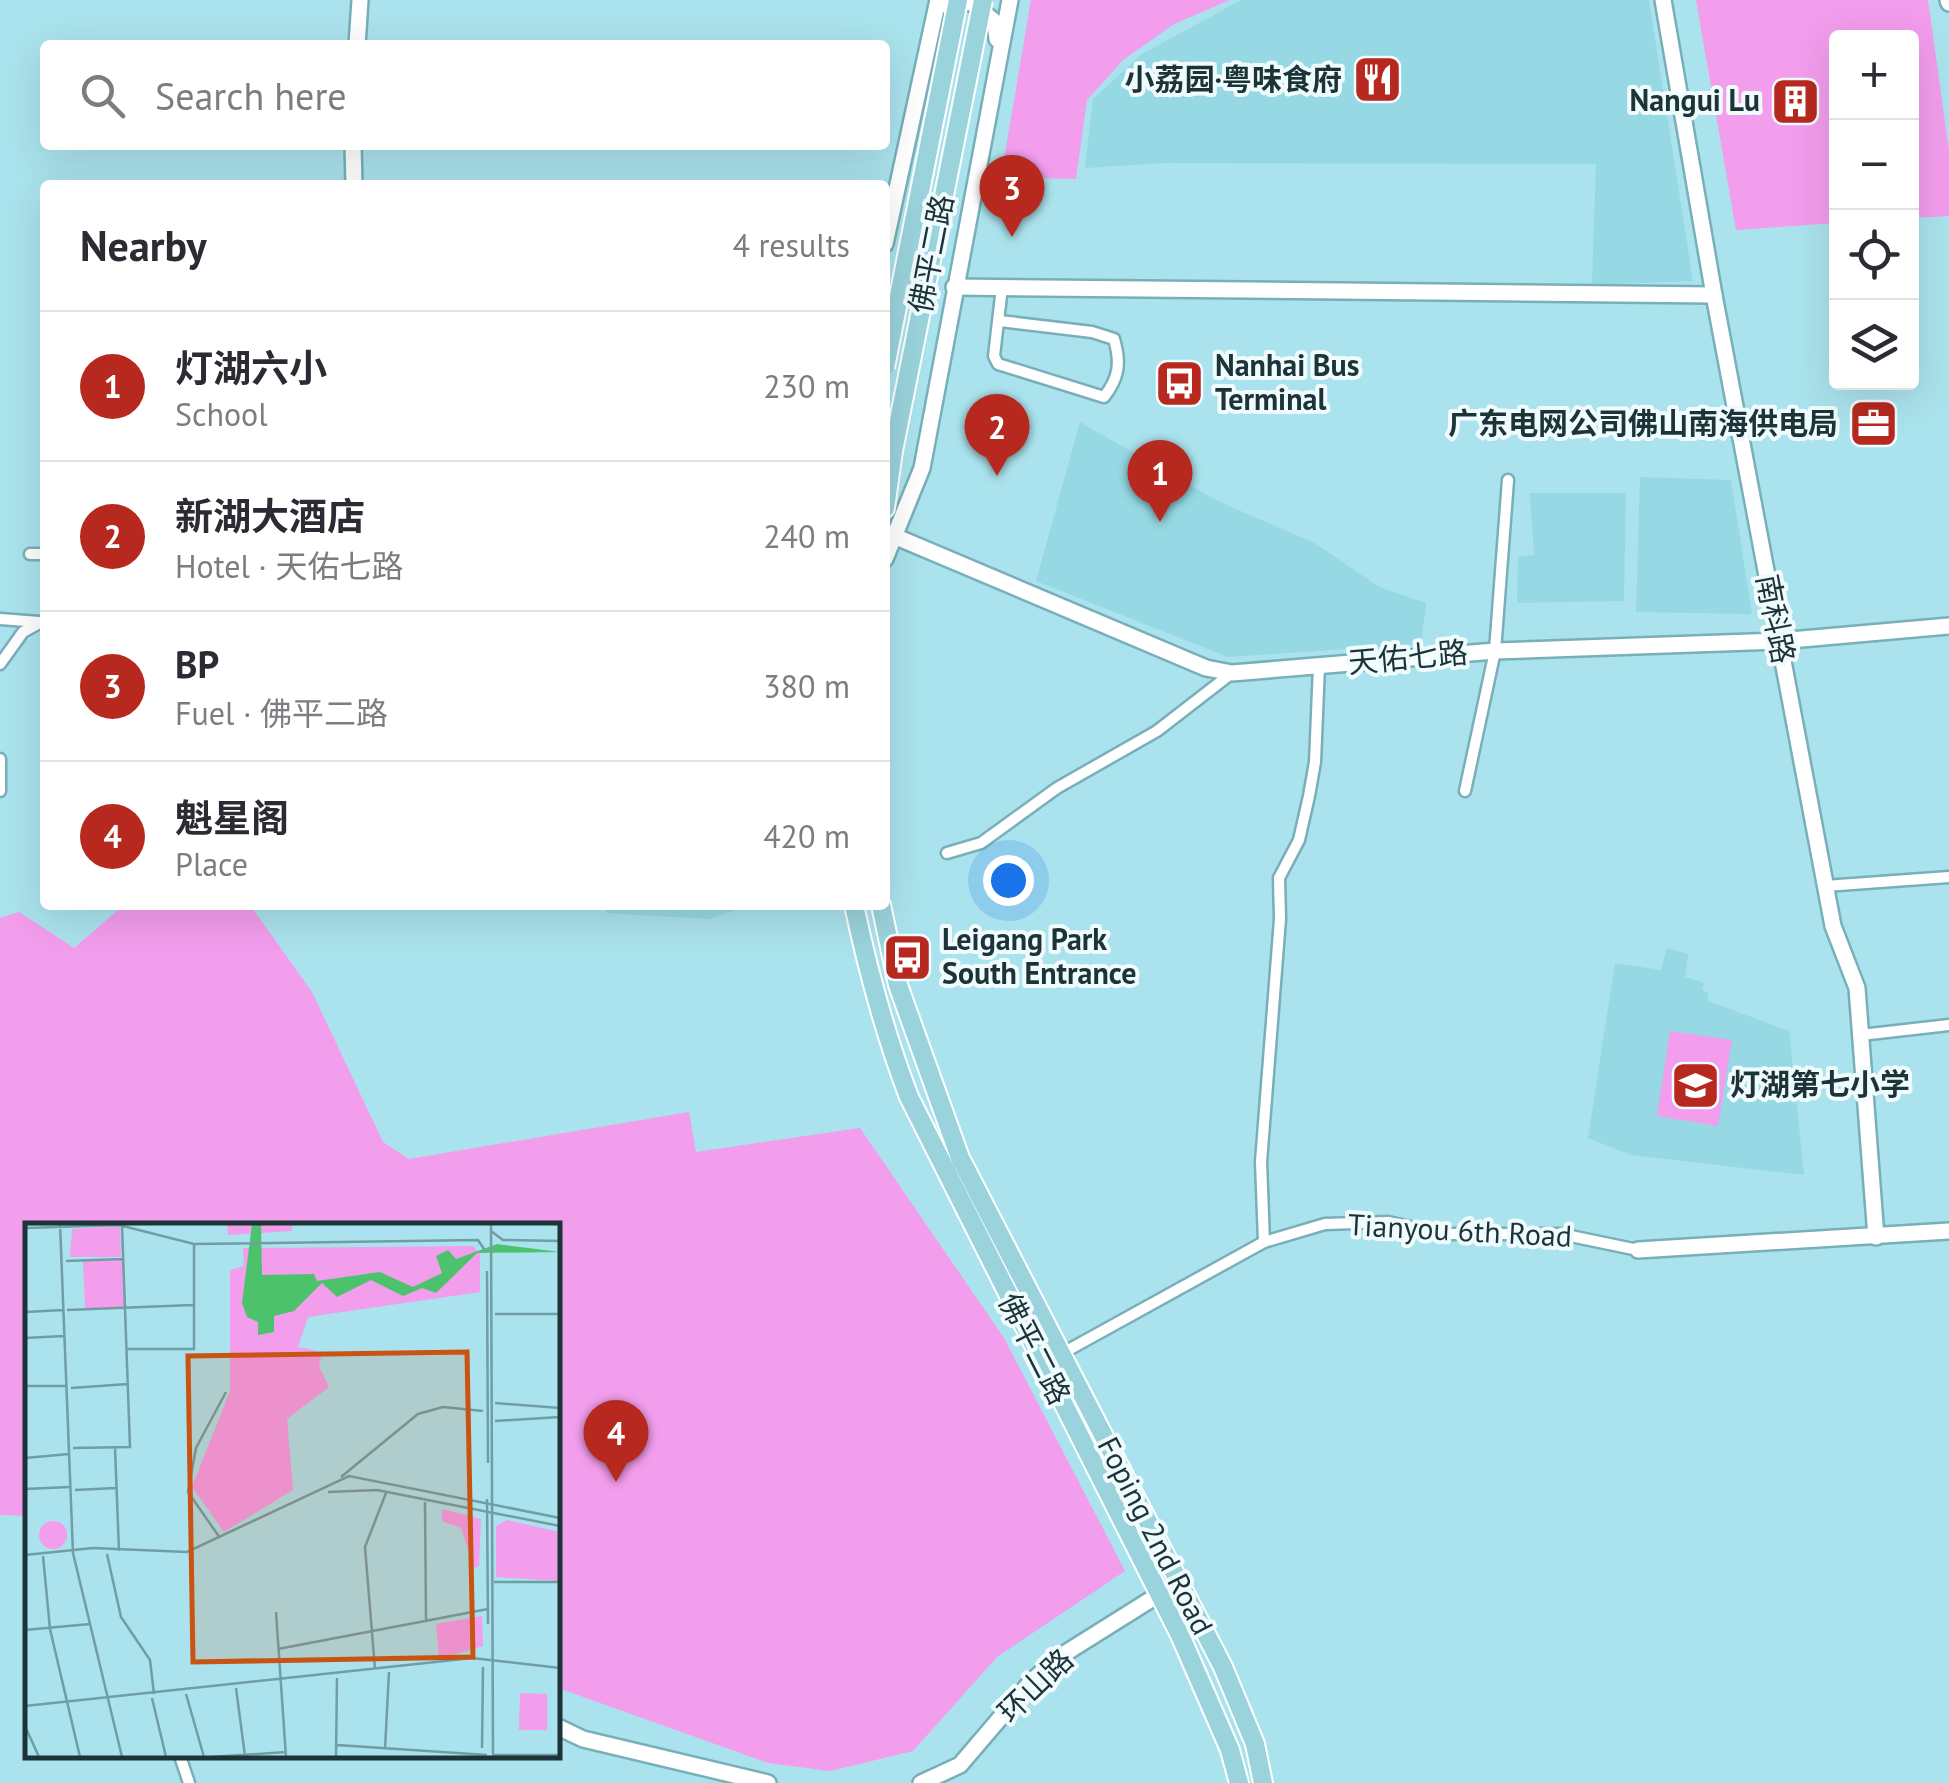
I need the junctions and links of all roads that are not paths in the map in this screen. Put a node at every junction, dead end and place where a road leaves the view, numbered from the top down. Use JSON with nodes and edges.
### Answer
{"nodes":[{"id":1,"x":360,"y":0,"type":"edge"},
{"id":2,"x":938,"y":0,"type":"edge"},
{"id":3,"x":958,"y":0,"type":"edge"},
{"id":4,"x":983,"y":0,"type":"edge"},
{"id":5,"x":1662,"y":0,"type":"edge"},
{"id":6,"x":1010,"y":1,"type":"edge"},
{"id":7,"x":356,"y":40,"type":"edge"},
{"id":8,"x":930,"y":41,"type":"junction"},
{"id":9,"x":998,"y":58,"type":"junction"},
{"id":10,"x":352,"y":150,"type":"edge"},
{"id":11,"x":354,"y":180,"type":"edge"},
{"id":12,"x":890,"y":221,"type":"edge"},
{"id":13,"x":954,"y":287,"type":"junction"},
{"id":14,"x":1002,"y":287,"type":"junction"},
{"id":15,"x":1714,"y":295,"type":"junction"},
{"id":16,"x":1000,"y":321,"type":"junction"},
{"id":17,"x":890,"y":342,"type":"edge"},
{"id":18,"x":890,"y":467,"type":"edge"},
{"id":19,"x":1508,"y":480,"type":"dead end"},
{"id":20,"x":894,"y":536,"type":"junction"},
{"id":21,"x":890,"y":547,"type":"edge"},
{"id":22,"x":30,"y":554,"type":"dead end"},
{"id":23,"x":40,"y":554,"type":"edge"},
{"id":24,"x":0,"y":619,"type":"edge"},
{"id":25,"x":40,"y":621,"type":"edge"},
{"id":26,"x":40,"y":623,"type":"edge"},
{"id":27,"x":1949,"y":626,"type":"edge"},
{"id":28,"x":1779,"y":641,"type":"junction"},
{"id":29,"x":1495,"y":650,"type":"junction"},
{"id":30,"x":0,"y":664,"type":"edge"},
{"id":31,"x":1319,"y":666,"type":"junction"},
{"id":32,"x":1232,"y":673,"type":"junction"},
{"id":33,"x":0,"y":759,"type":"edge"},
{"id":34,"x":0,"y":791,"type":"edge"},
{"id":35,"x":1464,"y":791,"type":"dead end"},
{"id":36,"x":947,"y":853,"type":"dead end"},
{"id":37,"x":1949,"y":877,"type":"edge"},
{"id":38,"x":1825,"y":886,"type":"junction"},
{"id":39,"x":855,"y":910,"type":"edge"},
{"id":40,"x":882,"y":910,"type":"edge"},
{"id":41,"x":1949,"y":1026,"type":"edge"},
{"id":42,"x":1860,"y":1035,"type":"junction"},
{"id":43,"x":1949,"y":1231,"type":"edge"},
{"id":44,"x":1876,"y":1237,"type":"junction"},
{"id":45,"x":1264,"y":1242,"type":"junction"},
{"id":46,"x":1638,"y":1250,"type":"joint"},
{"id":47,"x":1061,"y":1354,"type":"junction"},
{"id":48,"x":1158,"y":1594,"type":"junction"},
{"id":49,"x":560,"y":1728,"type":"edge"},
{"id":50,"x":181,"y":1758,"type":"edge"},
{"id":51,"x":189,"y":1783,"type":"edge"},
{"id":52,"x":768,"y":1783,"type":"edge"},
{"id":53,"x":921,"y":1783,"type":"edge"},
{"id":54,"x":1239,"y":1783,"type":"edge"},
{"id":55,"x":1263,"y":1783,"type":"edge"}],
"edges":[{"from":1,"to":7,"type":"street"},
{"from":2,"to":8,"type":"street"},
{"from":3,"to":17,"type":"main road","name":"佛平二路","bridge":true},
{"from":4,"to":18,"type":"main road","name":"佛平二路","bridge":true},
{"from":5,"to":15,"type":"street","name":"南科路"},
{"from":6,"to":9,"type":"street"},
{"from":8,"to":9,"type":"street"},
{"from":8,"to":12,"type":"street"},
{"from":9,"to":13,"type":"street"},
{"from":10,"to":11,"type":"street"},
{"from":13,"to":14,"type":"street"},
{"from":13,"to":20,"type":"street"},
{"from":14,"to":15,"type":"street"},
{"from":14,"to":16,"type":"street"},
{"from":15,"to":28,"type":"street","name":"南科路"},
{"from":16,"to":16,"type":"street"},
{"from":19,"to":29,"type":"street"},
{"from":20,"to":21,"type":"street"},
{"from":20,"to":32,"type":"street","name":"天佑七路"},
{"from":22,"to":23,"type":"street"},
{"from":24,"to":25,"type":"street"},
{"from":26,"to":30,"type":"street"},
{"from":27,"to":28,"type":"street","name":"天佑七路"},
{"from":28,"to":29,"type":"street","name":"天佑七路"},
{"from":28,"to":38,"type":"street","name":"南科路"},
{"from":29,"to":31,"type":"street","name":"天佑七路"},
{"from":29,"to":35,"type":"street"},
{"from":31,"to":32,"type":"street","name":"天佑七路"},
{"from":31,"to":45,"type":"street"},
{"from":32,"to":36,"type":"street"},
{"from":33,"to":34,"type":"street"},
{"from":37,"to":38,"type":"street"},
{"from":38,"to":42,"type":"street","name":"南科路"},
{"from":39,"to":48,"type":"main road","name":"佛平二路"},
{"from":40,"to":47,"type":"main road","name":"Foping 2nd Road"},
{"from":41,"to":42,"type":"street"},
{"from":42,"to":44,"type":"street","name":"南科路"},
{"from":43,"to":44,"type":"street","name":"Tianyou 6th Road"},
{"from":44,"to":46,"type":"street","name":"Tianyou 6th Road"},
{"from":45,"to":46,"type":"street","name":"Tianyou 6th Road"},
{"from":45,"to":47,"type":"street","name":"Tianyou 6th Road"},
{"from":47,"to":55,"type":"main road","name":"Foping 2nd Road"},
{"from":48,"to":53,"type":"street","name":"环山路"},
{"from":48,"to":54,"type":"main road","name":"佛平二路"},
{"from":49,"to":52,"type":"street"},
{"from":50,"to":51,"type":"street"}]}
